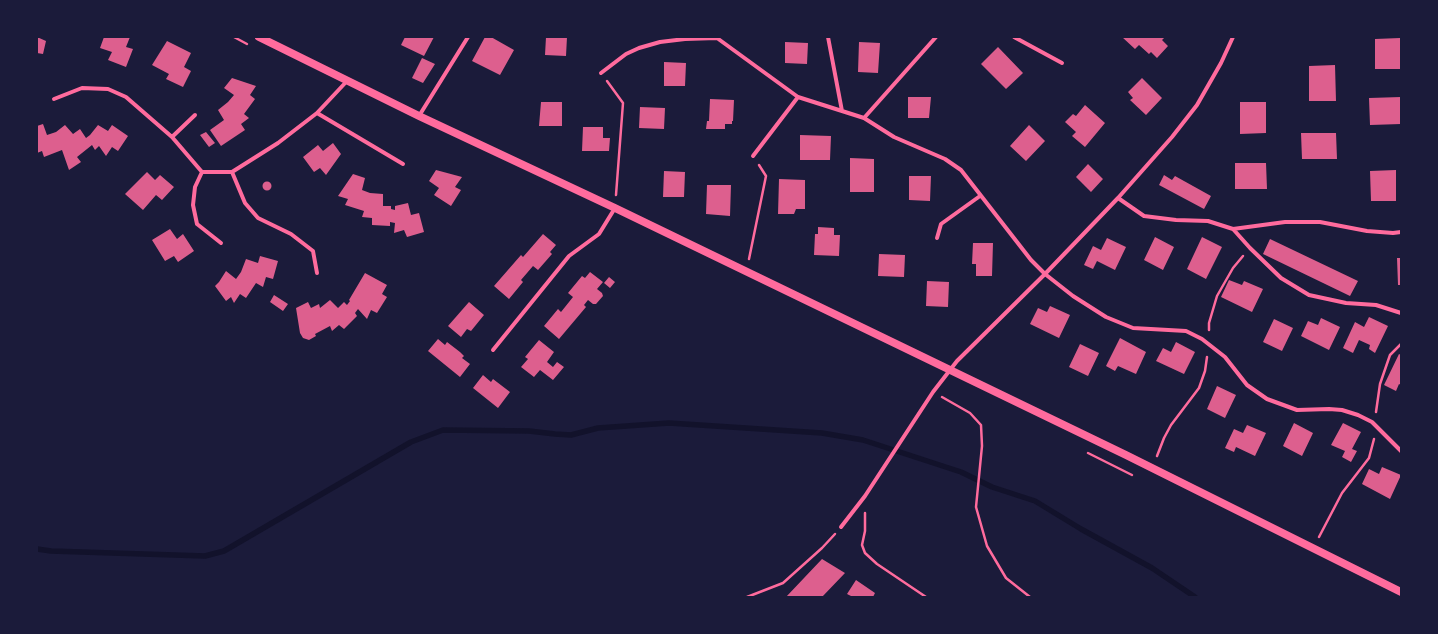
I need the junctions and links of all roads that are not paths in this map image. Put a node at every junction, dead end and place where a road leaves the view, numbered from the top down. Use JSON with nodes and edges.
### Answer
{"nodes":[{"id":1,"x":259,"y":37,"type":"edge"},
{"id":2,"x":468,"y":37,"type":"edge"},
{"id":3,"x":828,"y":37,"type":"edge"},
{"id":4,"x":936,"y":37,"type":"edge"},
{"id":5,"x":1014,"y":37,"type":"edge"},
{"id":6,"x":1233,"y":37,"type":"edge"},
{"id":7,"x":717,"y":38,"type":"edge"},
{"id":8,"x":1062,"y":63,"type":"dead end"},
{"id":9,"x":601,"y":73,"type":"road end"},
{"id":10,"x":347,"y":81,"type":"junction"},
{"id":11,"x":798,"y":97,"type":"junction"},
{"id":12,"x":54,"y":99,"type":"dead end"},
{"id":13,"x":842,"y":111,"type":"junction"},
{"id":14,"x":317,"y":113,"type":"junction"},
{"id":15,"x":195,"y":115,"type":"dead end"},
{"id":16,"x":419,"y":116,"type":"junction"},
{"id":17,"x":864,"y":118,"type":"junction"},
{"id":18,"x":172,"y":137,"type":"junction"},
{"id":19,"x":753,"y":156,"type":"road end"},
{"id":20,"x":403,"y":164,"type":"dead end"},
{"id":21,"x":202,"y":172,"type":"junction"},
{"id":22,"x":232,"y":172,"type":"junction"},
{"id":23,"x":980,"y":196,"type":"junction"},
{"id":24,"x":1118,"y":198,"type":"junction"},
{"id":25,"x":616,"y":208,"type":"junction"},
{"id":26,"x":1233,"y":229,"type":"junction"},
{"id":27,"x":1401,"y":232,"type":"edge"},
{"id":28,"x":937,"y":238,"type":"dead end"},
{"id":29,"x":221,"y":243,"type":"dead end"},
{"id":30,"x":317,"y":273,"type":"dead end"},
{"id":31,"x":1045,"y":274,"type":"junction"},
{"id":32,"x":1401,"y":313,"type":"edge"},
{"id":33,"x":494,"y":350,"type":"dead end"},
{"id":34,"x":950,"y":369,"type":"junction"},
{"id":35,"x":1401,"y":451,"type":"edge"},
{"id":36,"x":841,"y":527,"type":"road end"},
{"id":37,"x":1401,"y":592,"type":"edge"}],
"edges":[{"from":1,"to":10,"type":"main road"},
{"from":2,"to":16,"type":"street"},
{"from":3,"to":13,"type":"street"},
{"from":4,"to":17,"type":"street"},
{"from":5,"to":8,"type":"street"},
{"from":6,"to":24,"type":"street"},
{"from":7,"to":9,"type":"street"},
{"from":7,"to":11,"type":"street"},
{"from":10,"to":14,"type":"street"},
{"from":10,"to":16,"type":"main road"},
{"from":11,"to":13,"type":"street"},
{"from":11,"to":19,"type":"street"},
{"from":12,"to":18,"type":"street"},
{"from":13,"to":17,"type":"street"},
{"from":14,"to":20,"type":"street"},
{"from":14,"to":22,"type":"street"},
{"from":15,"to":18,"type":"street"},
{"from":16,"to":25,"type":"main road"},
{"from":17,"to":23,"type":"street"},
{"from":18,"to":21,"type":"street"},
{"from":21,"to":22,"type":"street"},
{"from":21,"to":29,"type":"street"},
{"from":22,"to":30,"type":"street"},
{"from":23,"to":28,"type":"street"},
{"from":23,"to":31,"type":"street"},
{"from":24,"to":26,"type":"street"},
{"from":24,"to":31,"type":"street"},
{"from":25,"to":33,"type":"street"},
{"from":25,"to":34,"type":"main road"},
{"from":26,"to":27,"type":"street"},
{"from":26,"to":32,"type":"street"},
{"from":31,"to":34,"type":"street"},
{"from":31,"to":35,"type":"street"},
{"from":34,"to":36,"type":"street"},
{"from":34,"to":37,"type":"main road"}]}
